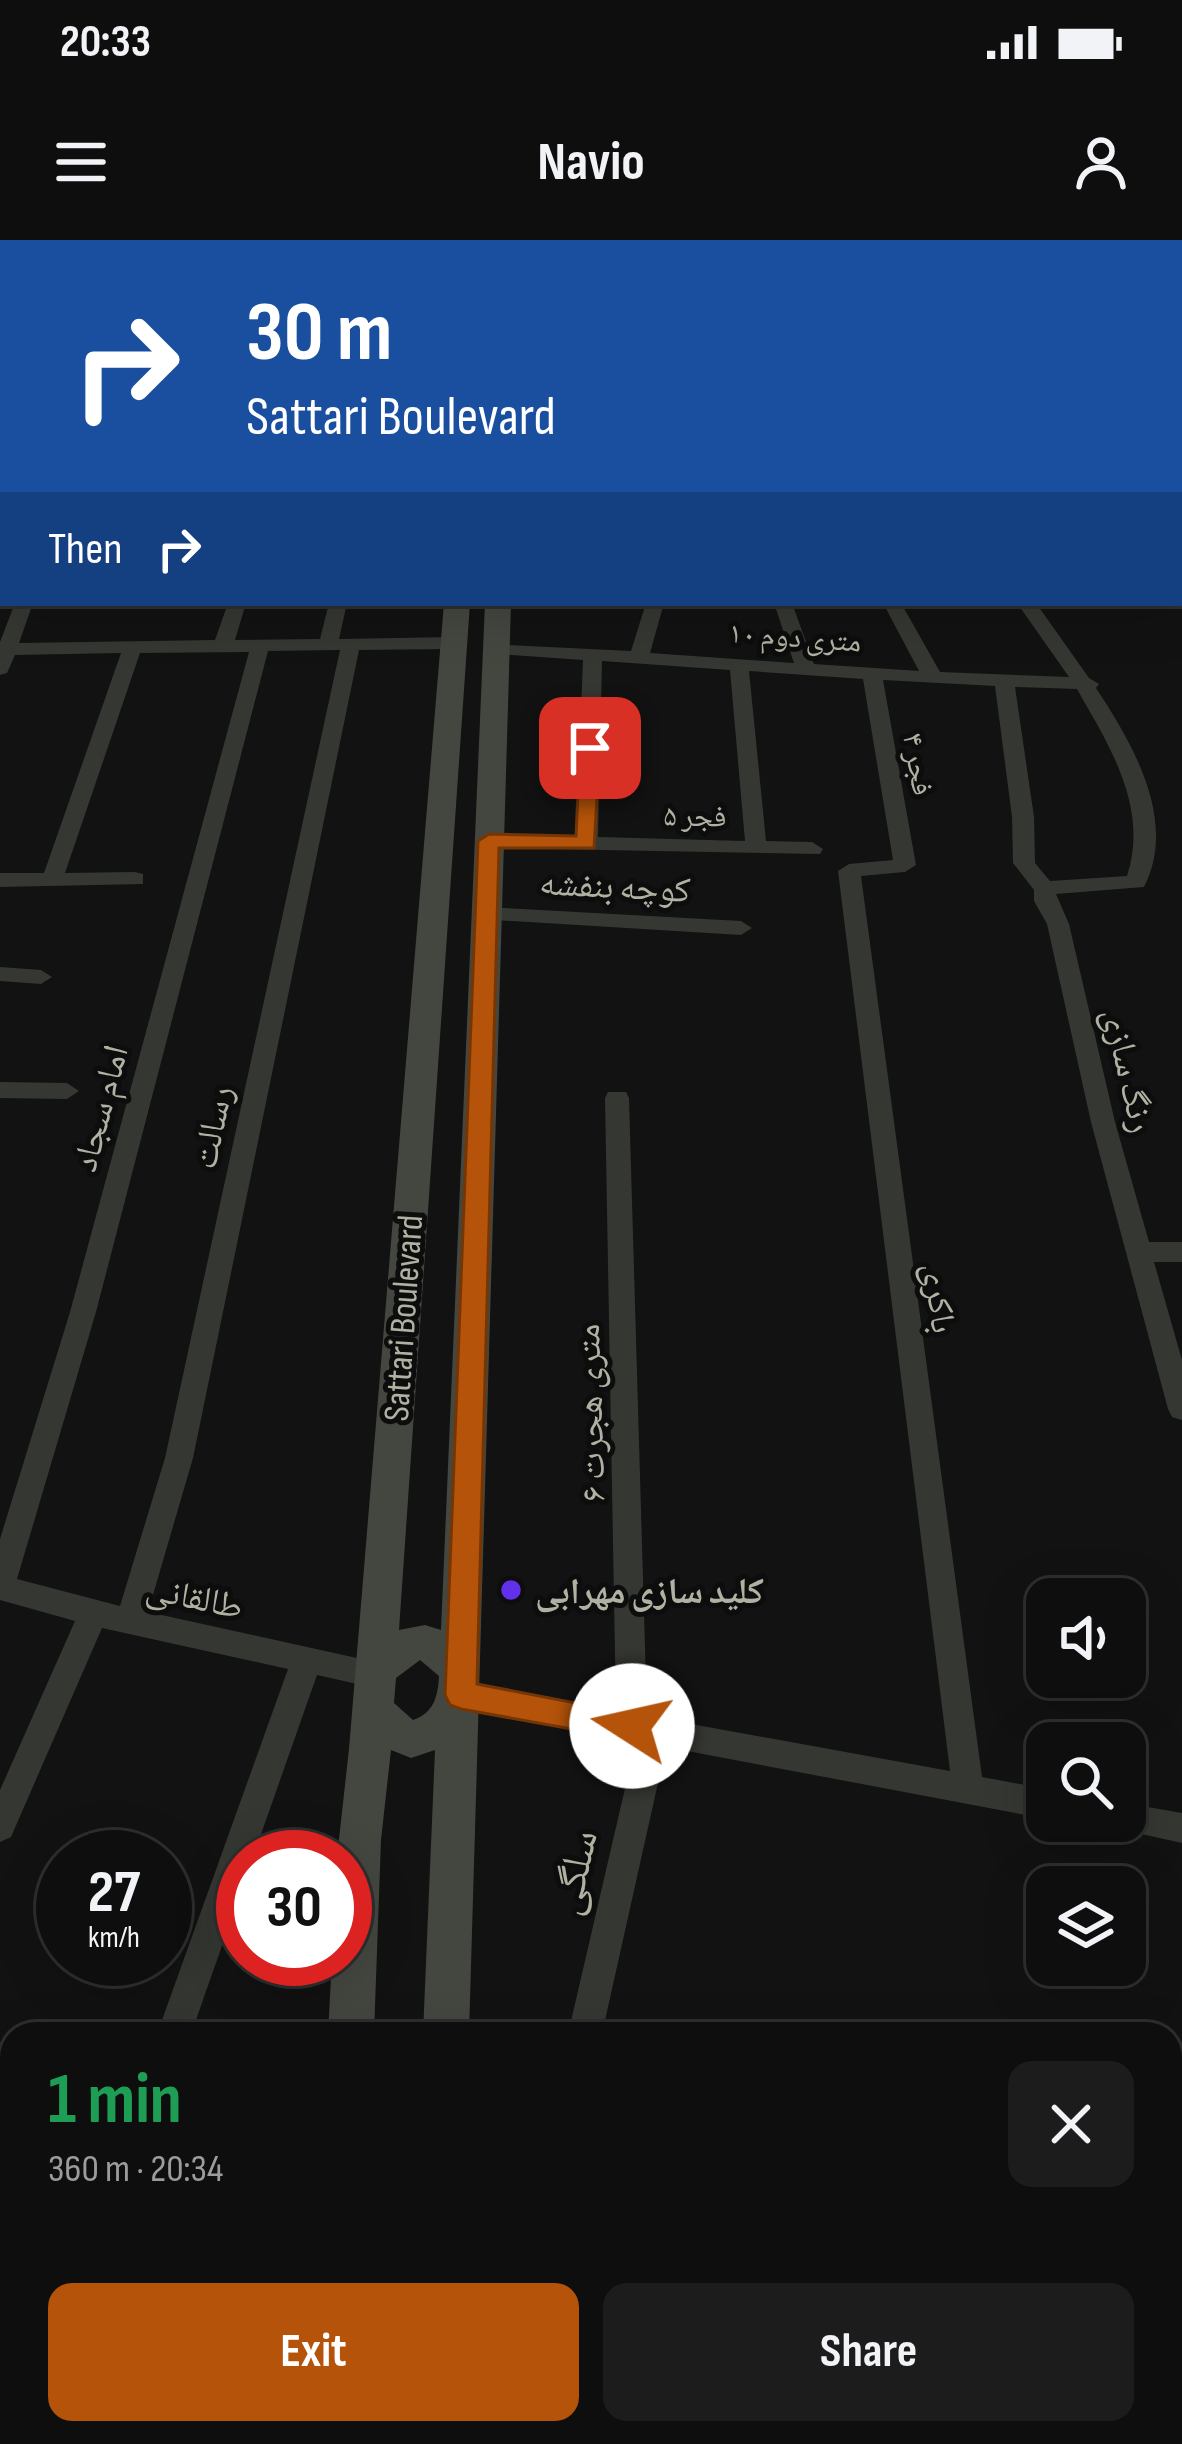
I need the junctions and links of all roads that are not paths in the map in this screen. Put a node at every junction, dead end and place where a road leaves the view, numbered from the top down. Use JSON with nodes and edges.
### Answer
{"nodes":[{"id":1,"x":23,"y":606,"type":"edge"},
{"id":2,"x":236,"y":606,"type":"edge"},
{"id":3,"x":338,"y":606,"type":"edge"},
{"id":4,"x":654,"y":606,"type":"edge"},
{"id":5,"x":784,"y":606,"type":"edge"},
{"id":6,"x":894,"y":606,"type":"edge"},
{"id":7,"x":1028,"y":606,"type":"edge"},
{"id":8,"x":455,"y":635,"type":"edge"},
{"id":9,"x":497,"y":635,"type":"edge"},
{"id":10,"x":339,"y":644,"type":"junction"},
{"id":11,"x":260,"y":646,"type":"junction"},
{"id":12,"x":223,"y":647,"type":"junction"},
{"id":13,"x":4,"y":649,"type":"edge"},
{"id":14,"x":132,"y":649,"type":"junction"},
{"id":15,"x":593,"y":653,"type":"junction"},
{"id":16,"x":640,"y":654,"type":"junction"},
{"id":17,"x":740,"y":664,"type":"junction"},
{"id":18,"x":0,"y":669,"type":"edge"},
{"id":19,"x":806,"y":670,"type":"junction"},
{"id":20,"x":872,"y":673,"type":"junction"},
{"id":21,"x":933,"y":678,"type":"junction"},
{"id":22,"x":1004,"y":681,"type":"junction"},
{"id":23,"x":1089,"y":684,"type":"junction"},
{"id":24,"x":489,"y":841,"type":"junction"},
{"id":25,"x":587,"y":843,"type":"junction"},
{"id":26,"x":756,"y":848,"type":"junction"},
{"id":27,"x":812,"y":849,"type":"dead end"},
{"id":28,"x":905,"y":866,"type":"joint"},
{"id":29,"x":0,"y":880,"type":"edge"},
{"id":30,"x":52,"y":880,"type":"junction"},
{"id":31,"x":135,"y":880,"type":"dead end"},
{"id":32,"x":1045,"y":888,"type":"junction"},
{"id":33,"x":486,"y":914,"type":"junction"},
{"id":34,"x":741,"y":928,"type":"dead end"},
{"id":35,"x":0,"y":974,"type":"edge"},
{"id":36,"x":41,"y":977,"type":"dead end"},
{"id":37,"x":0,"y":1090,"type":"edge"},
{"id":38,"x":67,"y":1091,"type":"dead end"},
{"id":39,"x":617,"y":1098,"type":"dead end"},
{"id":40,"x":1138,"y":1252,"type":"junction"},
{"id":41,"x":1182,"y":1252,"type":"edge"},
{"id":42,"x":1180,"y":1396,"type":"edge"},
{"id":43,"x":0,"y":1587,"type":"edge"},
{"id":44,"x":93,"y":1613,"type":"junction"},
{"id":45,"x":130,"y":1622,"type":"junction"},
{"id":46,"x":308,"y":1660,"type":"junction"},
{"id":47,"x":374,"y":1684,"type":"junction"},
{"id":48,"x":461,"y":1690,"type":"junction"},
{"id":49,"x":643,"y":1728,"type":"junction"},
{"id":50,"x":968,"y":1790,"type":"junction"},
{"id":51,"x":1026,"y":1800,"type":"edge"},
{"id":52,"x":1146,"y":1822,"type":"edge"},
{"id":53,"x":0,"y":1827,"type":"edge"},
{"id":54,"x":1182,"y":1828,"type":"edge"},
{"id":55,"x":178,"y":2022,"type":"edge"},
{"id":56,"x":351,"y":2022,"type":"edge"},
{"id":57,"x":447,"y":2022,"type":"edge"},
{"id":58,"x":587,"y":2022,"type":"edge"}],
"edges":[{"from":1,"to":13,"type":"street"},
{"from":2,"to":12,"type":"street"},
{"from":3,"to":10,"type":"street","name":"رسالت"},
{"from":4,"to":16,"type":"street"},
{"from":5,"to":19,"type":"street"},
{"from":6,"to":21,"type":"street"},
{"from":7,"to":23,"type":"street"},
{"from":8,"to":9,"type":"main road"},
{"from":8,"to":9,"type":"main road"},
{"from":8,"to":10,"type":"street"},
{"from":8,"to":47,"type":"main road","name":"Sattari Boulevard"},
{"from":9,"to":15,"type":"street","name":"۱۰ متری دوم"},
{"from":9,"to":24,"type":"main road","name":"Sattari Boulevard"},
{"from":10,"to":11,"type":"street"},
{"from":10,"to":45,"type":"street","name":"رسالت"},
{"from":11,"to":12,"type":"street"},
{"from":11,"to":43,"type":"street","name":"امام سجاد"},
{"from":12,"to":14,"type":"street"},
{"from":13,"to":14,"type":"street"},
{"from":13,"to":18,"type":"street"},
{"from":14,"to":30,"type":"street"},
{"from":15,"to":16,"type":"street","name":"۱۰ متری دوم"},
{"from":15,"to":25,"type":"street"},
{"from":16,"to":17,"type":"street","name":"۱۰ متری دوم"},
{"from":17,"to":19,"type":"street","name":"۱۰ متری دوم"},
{"from":17,"to":26,"type":"street","name":"فجر ۵"},
{"from":19,"to":20,"type":"street","name":"۱۰ متری دوم"},
{"from":20,"to":21,"type":"street","name":"۱۰ متری دوم"},
{"from":20,"to":28,"type":"street","name":"فجر ۴"},
{"from":21,"to":22,"type":"street","name":"۱۰ متری دوم"},
{"from":22,"to":23,"type":"street","name":"۱۰ متری دوم"},
{"from":22,"to":32,"type":"street","name":"رنگ سازی"},
{"from":23,"to":32,"type":"street"},
{"from":24,"to":25,"type":"street","name":"فجر ۵"},
{"from":24,"to":33,"type":"main road","name":"Sattari Boulevard"},
{"from":25,"to":26,"type":"street","name":"فجر ۵"},
{"from":26,"to":27,"type":"street","name":"فجر ۵"},
{"from":28,"to":50,"type":"street","name":"باکری"},
{"from":29,"to":30,"type":"street"},
{"from":30,"to":31,"type":"street"},
{"from":32,"to":40,"type":"street","name":"رنگ سازی"},
{"from":33,"to":34,"type":"street","name":"کوچه بنفشه"},
{"from":33,"to":48,"type":"main road","name":"Sattari Boulevard"},
{"from":35,"to":36,"type":"street"},
{"from":37,"to":38,"type":"street"},
{"from":39,"to":49,"type":"street","name":"۶ متری هجرت"},
{"from":40,"to":41,"type":"street"},
{"from":40,"to":42,"type":"street","name":"رنگ سازی"},
{"from":43,"to":44,"type":"street","name":"طالقانی"},
{"from":44,"to":45,"type":"street","name":"طالقانی"},
{"from":44,"to":53,"type":"street"},
{"from":45,"to":46,"type":"street","name":"طالقانی"},
{"from":46,"to":47,"type":"street","name":"طالقانی"},
{"from":46,"to":55,"type":"street"},
{"from":47,"to":48,"type":"main road"},
{"from":47,"to":48,"type":"main road"},
{"from":47,"to":56,"type":"main road","name":"Sattari Boulevard"},
{"from":48,"to":49,"type":"street"},
{"from":48,"to":57,"type":"main road","name":"Sattari Boulevard"},
{"from":49,"to":50,"type":"street"},
{"from":49,"to":58,"type":"street","name":"سلگی"},
{"from":50,"to":51,"type":"street"},
{"from":52,"to":54,"type":"street"}]}
